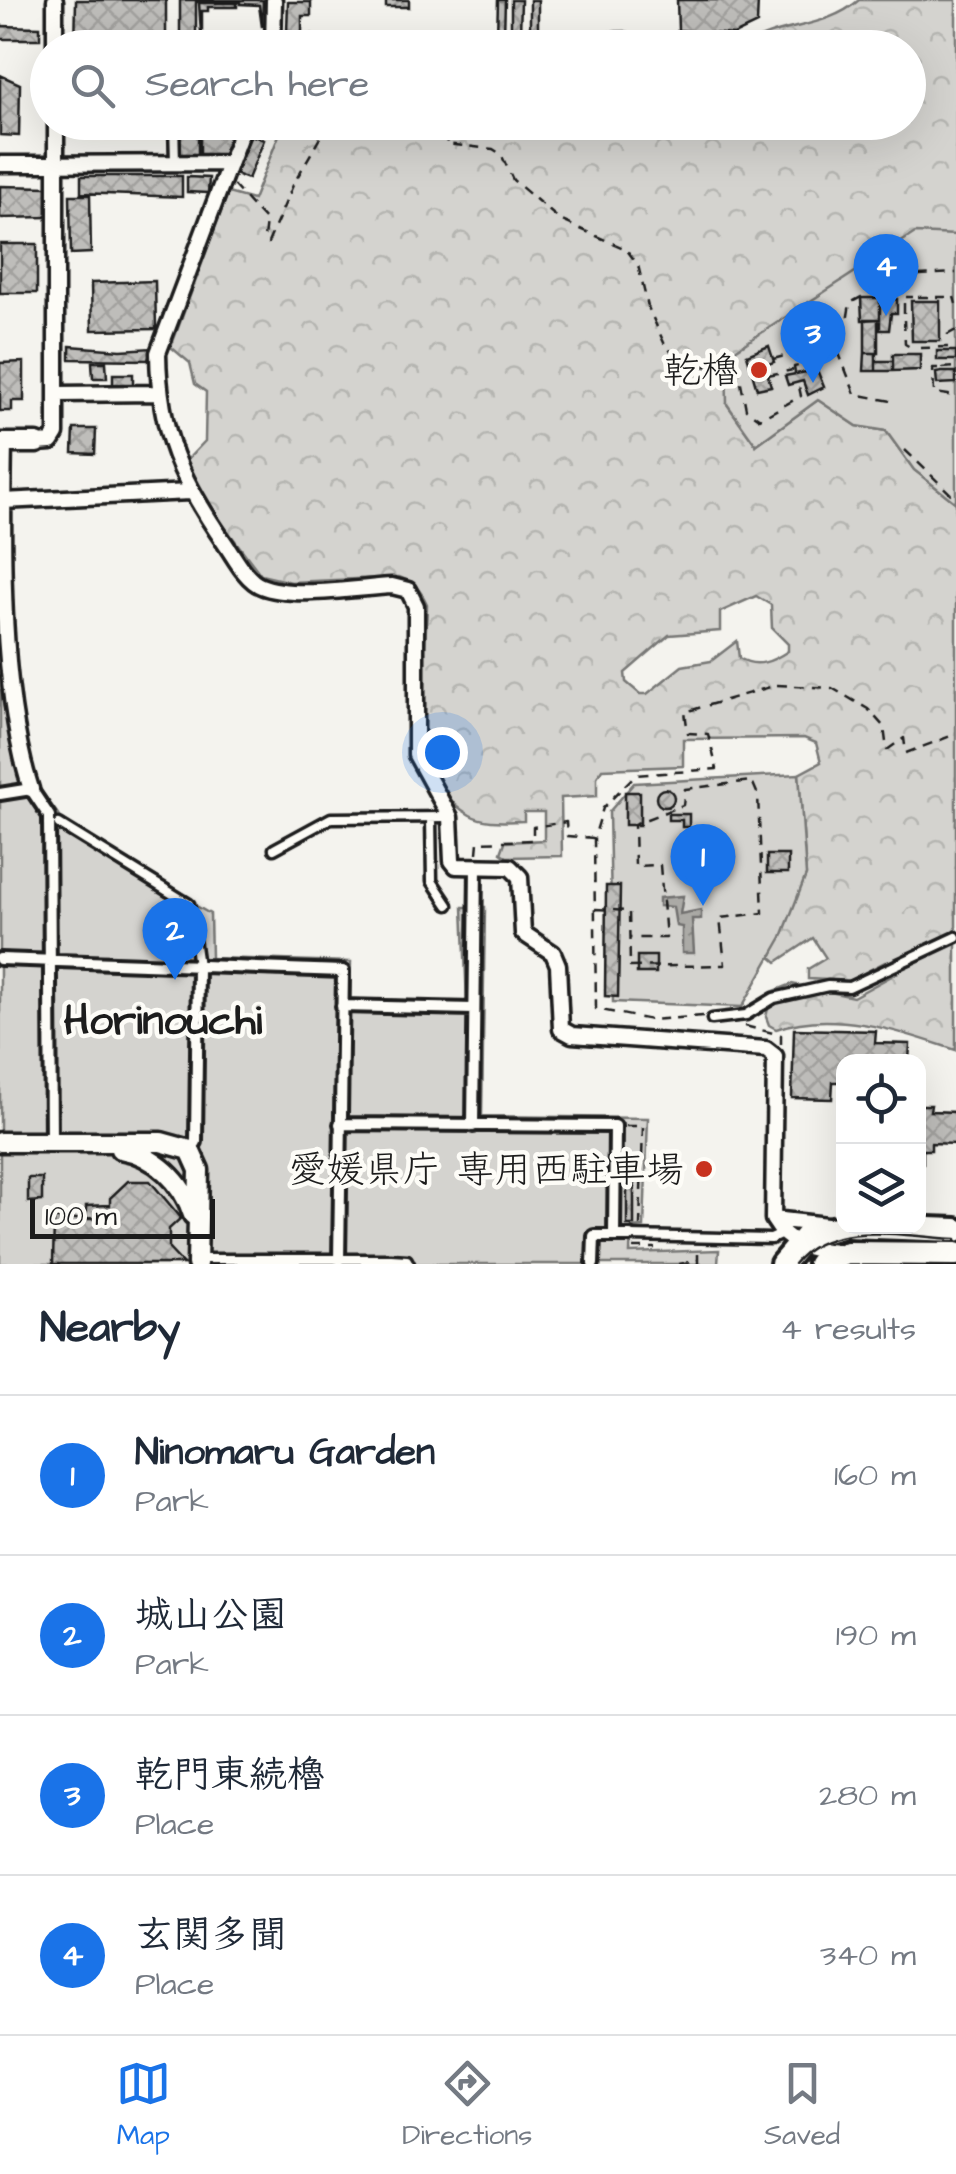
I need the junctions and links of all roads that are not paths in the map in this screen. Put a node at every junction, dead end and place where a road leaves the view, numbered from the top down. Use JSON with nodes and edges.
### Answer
{"nodes":[{"id":1,"x":54,"y":0,"type":"edge"},
{"id":2,"x":274,"y":0,"type":"edge"},
{"id":3,"x":55,"y":30,"type":"edge"},
{"id":4,"x":273,"y":30,"type":"edge"},
{"id":5,"x":56,"y":140,"type":"edge"},
{"id":6,"x":174,"y":140,"type":"edge"},
{"id":7,"x":238,"y":140,"type":"edge"},
{"id":8,"x":0,"y":164,"type":"edge"},
{"id":9,"x":56,"y":164,"type":"junction"},
{"id":10,"x":175,"y":164,"type":"junction"},
{"id":11,"x":226,"y":171,"type":"junction"},
{"id":12,"x":159,"y":392,"type":"junction"},
{"id":13,"x":57,"y":394,"type":"junction"},
{"id":14,"x":2,"y":443,"type":"edge"},
{"id":15,"x":38,"y":443,"type":"joint"},
{"id":16,"x":190,"y":492,"type":"junction"},
{"id":17,"x":3,"y":501,"type":"junction"},
{"id":18,"x":31,"y":789,"type":"junction"},
{"id":19,"x":0,"y":794,"type":"edge"},
{"id":20,"x":450,"y":817,"type":"junction"},
{"id":21,"x":430,"y":818,"type":"junction"},
{"id":22,"x":59,"y":824,"type":"dead end"},
{"id":23,"x":274,"y":849,"type":"dead end"},
{"id":24,"x":476,"y":866,"type":"junction"},
{"id":25,"x":448,"y":904,"type":"dead end"},
{"id":26,"x":956,"y":936,"type":"edge"},
{"id":27,"x":0,"y":959,"type":"edge"},
{"id":28,"x":50,"y":959,"type":"junction"},
{"id":29,"x":198,"y":966,"type":"junction"},
{"id":30,"x":342,"y":1006,"type":"junction"},
{"id":31,"x":473,"y":1009,"type":"junction"},
{"id":32,"x":712,"y":1019,"type":"road end"},
{"id":33,"x":340,"y":1124,"type":"junction"},
{"id":34,"x":473,"y":1126,"type":"junction"},
{"id":35,"x":0,"y":1142,"type":"edge"},
{"id":36,"x":51,"y":1144,"type":"junction"},
{"id":37,"x":96,"y":1144,"type":"junction"},
{"id":38,"x":190,"y":1150,"type":"junction"},
{"id":39,"x":199,"y":1170,"type":"junction"},
{"id":40,"x":181,"y":1186,"type":"junction"},
{"id":41,"x":773,"y":1219,"type":"junction"},
{"id":42,"x":836,"y":1225,"type":"edge"},
{"id":43,"x":836,"y":1228,"type":"edge"},
{"id":44,"x":926,"y":1229,"type":"edge"},
{"id":45,"x":197,"y":1230,"type":"junction"},
{"id":46,"x":956,"y":1230,"type":"edge"},
{"id":47,"x":635,"y":1233,"type":"joint"},
{"id":48,"x":614,"y":1236,"type":"junction"},
{"id":49,"x":794,"y":1247,"type":"edge"},
{"id":50,"x":847,"y":1253,"type":"junction"},
{"id":51,"x":956,"y":1254,"type":"edge"},
{"id":52,"x":339,"y":1260,"type":"junction"},
{"id":53,"x":197,"y":1262,"type":"edge"},
{"id":54,"x":409,"y":1264,"type":"edge"},
{"id":55,"x":593,"y":1264,"type":"edge"},
{"id":56,"x":782,"y":1264,"type":"edge"},
{"id":57,"x":819,"y":1264,"type":"edge"}],
"edges":[{"from":1,"to":3,"type":"street"},
{"from":2,"to":4,"type":"street"},
{"from":5,"to":9,"type":"street"},
{"from":6,"to":10,"type":"lane"},
{"from":7,"to":11,"type":"street"},
{"from":8,"to":9,"type":"street"},
{"from":9,"to":10,"type":"street"},
{"from":9,"to":13,"type":"street"},
{"from":10,"to":11,"type":"street"},
{"from":11,"to":12,"type":"street"},
{"from":12,"to":13,"type":"street"},
{"from":12,"to":16,"type":"street"},
{"from":13,"to":15,"type":"street"},
{"from":14,"to":15,"type":"street"},
{"from":14,"to":17,"type":"street"},
{"from":16,"to":17,"type":"street"},
{"from":16,"to":20,"type":"street"},
{"from":17,"to":18,"type":"street"},
{"from":18,"to":19,"type":"street"},
{"from":18,"to":28,"type":"street"},
{"from":20,"to":21,"type":"lane"},
{"from":20,"to":24,"type":"street"},
{"from":21,"to":23,"type":"lane"},
{"from":21,"to":25,"type":"lane"},
{"from":22,"to":29,"type":"lane"},
{"from":24,"to":31,"type":"street"},
{"from":24,"to":41,"type":"street"},
{"from":26,"to":32,"type":"lane"},
{"from":27,"to":28,"type":"street"},
{"from":28,"to":29,"type":"street"},
{"from":28,"to":36,"type":"street"},
{"from":29,"to":30,"type":"street"},
{"from":29,"to":38,"type":"street"},
{"from":30,"to":31,"type":"street"},
{"from":30,"to":33,"type":"street"},
{"from":31,"to":34,"type":"street"},
{"from":33,"to":34,"type":"street"},
{"from":33,"to":52,"type":"street"},
{"from":34,"to":48,"type":"street"},
{"from":35,"to":36,"type":"street"},
{"from":36,"to":37,"type":"street"},
{"from":37,"to":38,"type":"street"},
{"from":37,"to":40,"type":"street"},
{"from":38,"to":39,"type":"street"},
{"from":39,"to":40,"type":"street"},
{"from":39,"to":45,"type":"street"},
{"from":40,"to":45,"type":"street"},
{"from":41,"to":42,"type":"street"},
{"from":41,"to":49,"type":"street"},
{"from":43,"to":49,"type":"highway"},
{"from":44,"to":46,"type":"highway"},
{"from":45,"to":53,"type":"street"},
{"from":47,"to":48,"type":"street"},
{"from":47,"to":49,"type":"lane"},
{"from":48,"to":55,"type":"street"},
{"from":49,"to":50,"type":"street"},
{"from":49,"to":56,"type":"highway"},
{"from":50,"to":51,"type":"highway"},
{"from":50,"to":57,"type":"highway"},
{"from":52,"to":53,"type":"lane"},
{"from":52,"to":54,"type":"lane"}]}
